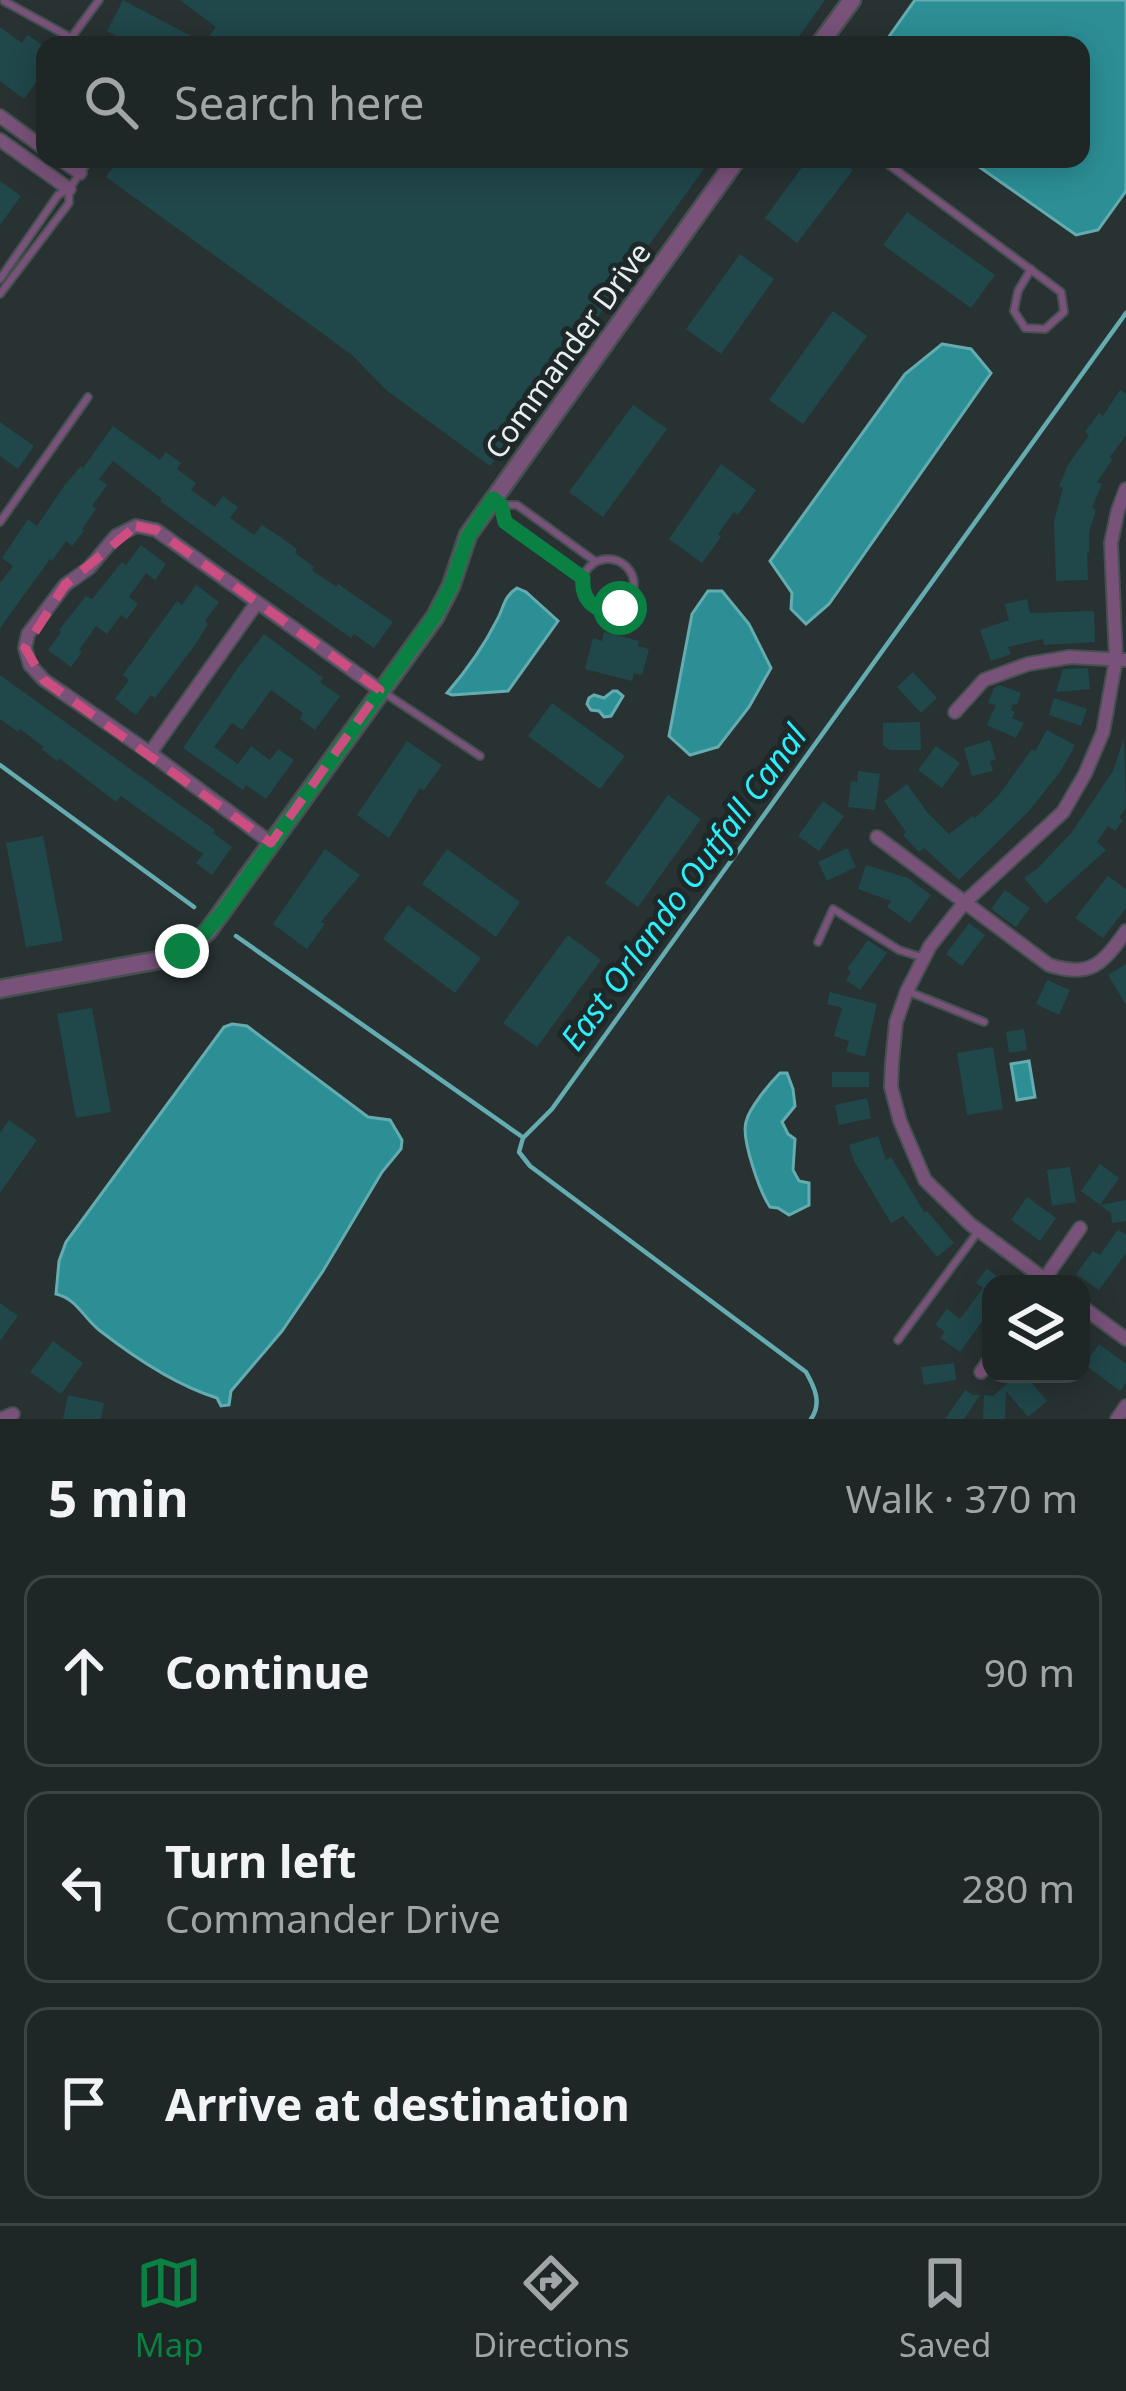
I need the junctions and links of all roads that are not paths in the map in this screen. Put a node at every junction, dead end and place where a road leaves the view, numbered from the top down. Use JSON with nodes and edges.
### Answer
{"nodes":[{"id":1,"x":99,"y":0,"type":"edge"},
{"id":2,"x":852,"y":0,"type":"edge"},
{"id":3,"x":4,"y":1,"type":"edge"},
{"id":4,"x":67,"y":36,"type":"edge"},
{"id":5,"x":72,"y":36,"type":"edge"},
{"id":6,"x":826,"y":36,"type":"edge"},
{"id":7,"x":0,"y":116,"type":"edge"},
{"id":8,"x":0,"y":140,"type":"edge"},
{"id":9,"x":36,"y":142,"type":"edge"},
{"id":10,"x":36,"y":166,"type":"edge"},
{"id":11,"x":39,"y":168,"type":"edge"},
{"id":12,"x":72,"y":168,"type":"edge"},
{"id":13,"x":84,"y":168,"type":"edge"},
{"id":14,"x":731,"y":168,"type":"edge"},
{"id":15,"x":893,"y":168,"type":"edge"},
{"id":16,"x":80,"y":173,"type":"junction"},
{"id":17,"x":69,"y":189,"type":"junction"},
{"id":18,"x":1030,"y":269,"type":"junction"},
{"id":19,"x":0,"y":279,"type":"edge"},
{"id":20,"x":0,"y":294,"type":"edge"},
{"id":21,"x":88,"y":397,"type":"dead end"},
{"id":22,"x":1126,"y":489,"type":"edge"},
{"id":23,"x":497,"y":502,"type":"junction"},
{"id":24,"x":0,"y":522,"type":"edge"},
{"id":25,"x":1118,"y":543,"type":"edge"},
{"id":26,"x":596,"y":562,"type":"junction"},
{"id":27,"x":583,"y":578,"type":"junction"},
{"id":28,"x":256,"y":604,"type":"junction"},
{"id":29,"x":1121,"y":660,"type":"edge"},
{"id":30,"x":380,"y":690,"type":"junction"},
{"id":31,"x":956,"y":712,"type":"dead end"},
{"id":32,"x":150,"y":753,"type":"junction"},
{"id":33,"x":480,"y":756,"type":"dead end"},
{"id":34,"x":877,"y":837,"type":"dead end"},
{"id":35,"x":271,"y":842,"type":"junction"},
{"id":36,"x":964,"y":903,"type":"junction"},
{"id":37,"x":1126,"y":931,"type":"edge"},
{"id":38,"x":818,"y":942,"type":"dead end"},
{"id":39,"x":924,"y":958,"type":"junction"},
{"id":40,"x":0,"y":989,"type":"edge"},
{"id":41,"x":907,"y":991,"type":"junction"},
{"id":42,"x":984,"y":1022,"type":"dead end"},
{"id":43,"x":1080,"y":1228,"type":"dead end"},
{"id":44,"x":979,"y":1231,"type":"junction"},
{"id":45,"x":1036,"y":1275,"type":"edge"},
{"id":46,"x":1050,"y":1275,"type":"edge"},
{"id":47,"x":1090,"y":1313,"type":"edge"},
{"id":48,"x":1126,"y":1339,"type":"edge"},
{"id":49,"x":898,"y":1340,"type":"dead end"},
{"id":50,"x":1126,"y":1406,"type":"edge"},
{"id":51,"x":1117,"y":1419,"type":"edge"}],
"edges":[{"from":1,"to":5,"type":"lane"},
{"from":2,"to":6,"type":"street"},
{"from":3,"to":4,"type":"lane"},
{"from":7,"to":9,"type":"street"},
{"from":8,"to":10,"type":"street"},
{"from":11,"to":17,"type":"street"},
{"from":12,"to":16,"type":"street"},
{"from":13,"to":16,"type":"lane"},
{"from":14,"to":23,"type":"street","name":"Commander Drive"},
{"from":15,"to":18,"type":"lane"},
{"from":16,"to":17,"type":"lane"},
{"from":17,"to":19,"type":"lane"},
{"from":17,"to":20,"type":"lane"},
{"from":18,"to":18,"type":"lane"},
{"from":21,"to":24,"type":"lane"},
{"from":22,"to":25,"type":"street"},
{"from":23,"to":26,"type":"lane"},
{"from":23,"to":27,"type":"lane"},
{"from":23,"to":30,"type":"street","name":"Commander Drive"},
{"from":25,"to":29,"type":"street"},
{"from":26,"to":27,"type":"lane"},
{"from":26,"to":27,"type":"lane"},
{"from":28,"to":30,"type":"street"},
{"from":28,"to":32,"type":"street"},
{"from":28,"to":32,"type":"street"},
{"from":29,"to":31,"type":"street"},
{"from":29,"to":36,"type":"street"},
{"from":30,"to":33,"type":"lane"},
{"from":30,"to":35,"type":"street","name":"Commander Drive"},
{"from":32,"to":35,"type":"street"},
{"from":34,"to":36,"type":"street"},
{"from":35,"to":40,"type":"street","name":"Commander Drive"},
{"from":36,"to":37,"type":"street"},
{"from":36,"to":39,"type":"street"},
{"from":38,"to":39,"type":"lane"},
{"from":39,"to":41,"type":"street"},
{"from":41,"to":42,"type":"lane"},
{"from":41,"to":44,"type":"street"},
{"from":43,"to":46,"type":"street"},
{"from":44,"to":45,"type":"street"},
{"from":44,"to":49,"type":"lane"},
{"from":47,"to":48,"type":"street"},
{"from":50,"to":51,"type":"street"}]}
